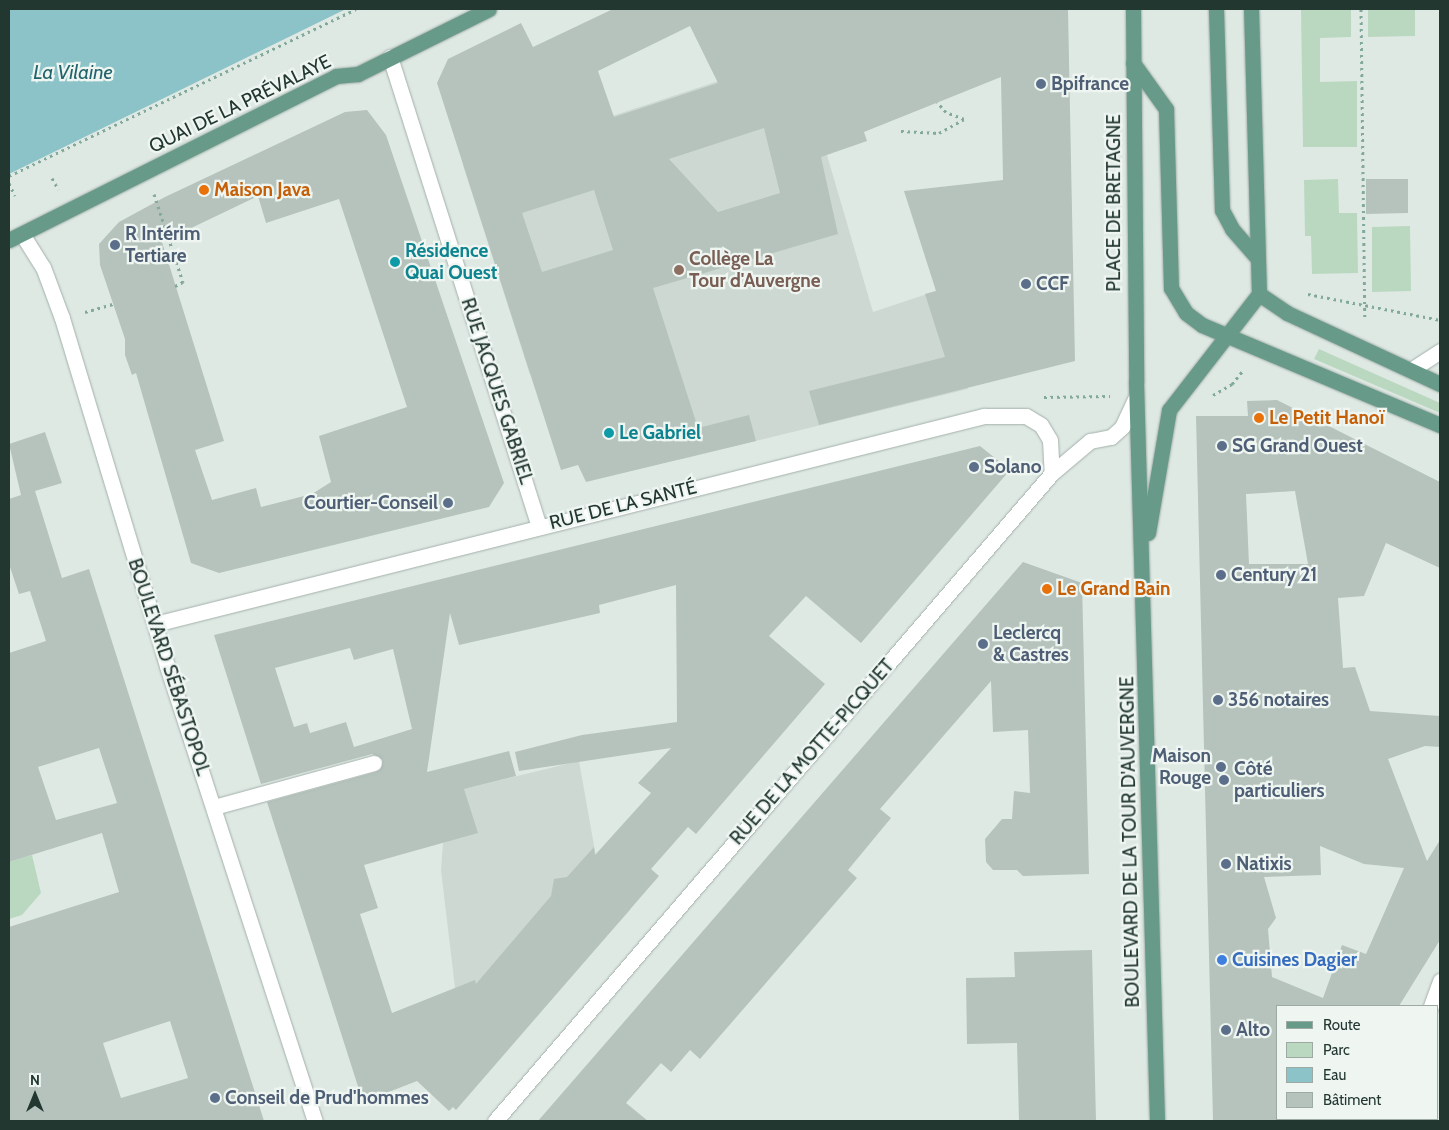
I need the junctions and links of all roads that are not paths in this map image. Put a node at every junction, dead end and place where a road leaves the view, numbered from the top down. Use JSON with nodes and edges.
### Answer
{"nodes":[{"id":1,"x":489,"y":9,"type":"edge"},
{"id":2,"x":1134,"y":9,"type":"edge"},
{"id":3,"x":1216,"y":9,"type":"edge"},
{"id":4,"x":1251,"y":9,"type":"edge"},
{"id":5,"x":390,"y":57,"type":"junction"},
{"id":6,"x":1134,"y":63,"type":"junction"},
{"id":7,"x":15,"y":237,"type":"edge"},
{"id":8,"x":1257,"y":258,"type":"junction"},
{"id":9,"x":1260,"y":294,"type":"junction"},
{"id":10,"x":1226,"y":334,"type":"junction"},
{"id":11,"x":1440,"y":351,"type":"edge"},
{"id":12,"x":1411,"y":370,"type":"junction"},
{"id":13,"x":1440,"y":384,"type":"edge"},
{"id":14,"x":1136,"y":397,"type":"junction"},
{"id":15,"x":1440,"y":425,"type":"edge"},
{"id":16,"x":1052,"y":473,"type":"junction"},
{"id":17,"x":539,"y":526,"type":"junction"},
{"id":18,"x":1143,"y":561,"type":"junction"},
{"id":19,"x":155,"y":624,"type":"junction"},
{"id":20,"x":374,"y":763,"type":"dead end"},
{"id":21,"x":214,"y":807,"type":"junction"},
{"id":22,"x":1440,"y":981,"type":"edge"},
{"id":23,"x":1431,"y":1005,"type":"edge"},
{"id":24,"x":312,"y":1103,"type":"junction"},
{"id":25,"x":315,"y":1121,"type":"edge"},
{"id":26,"x":323,"y":1121,"type":"edge"},
{"id":27,"x":495,"y":1121,"type":"edge"},
{"id":28,"x":1157,"y":1121,"type":"edge"}],
"edges":[{"from":1,"to":5,"type":"main road","name":"QUAI DE LA PRÉVALAYE"},
{"from":2,"to":6,"type":"main road","name":"PLACE DE BRETAGNE"},
{"from":3,"to":8,"type":"main road"},
{"from":4,"to":8,"type":"main road"},
{"from":5,"to":7,"type":"main road","name":"QUAI DE LA PRÉVALAYE"},
{"from":5,"to":17,"type":"street","name":"RUE JACQUES GABRIEL"},
{"from":6,"to":10,"type":"main road"},
{"from":6,"to":14,"type":"main road","name":"PLACE DE BRETAGNE"},
{"from":7,"to":19,"type":"street","name":"BOULEVARD SÉBASTOPOL"},
{"from":8,"to":9,"type":"main road"},
{"from":9,"to":10,"type":"main road"},
{"from":9,"to":12,"type":"main road"},
{"from":10,"to":15,"type":"main road"},
{"from":10,"to":18,"type":"main road","name":"BOULEVARD DE LA TOUR D'AUVERGNE"},
{"from":11,"to":12,"type":"street"},
{"from":12,"to":13,"type":"main road"},
{"from":14,"to":16,"type":"street","name":"RUE DE LA MOTTE-PICQUET"},
{"from":14,"to":18,"type":"main road","name":"BOULEVARD DE LA TOUR D'AUVERGNE"},
{"from":16,"to":17,"type":"street","name":"RUE DE LA SANTÉ"},
{"from":16,"to":27,"type":"street","name":"RUE DE LA MOTTE-PICQUET"},
{"from":17,"to":19,"type":"street","name":"RUE DE LA SANTÉ"},
{"from":18,"to":28,"type":"main road","name":"BOULEVARD DE LA TOUR D'AUVERGNE"},
{"from":19,"to":21,"type":"street","name":"BOULEVARD SÉBASTOPOL"},
{"from":20,"to":21,"type":"street"},
{"from":21,"to":24,"type":"street","name":"BOULEVARD SÉBASTOPOL"},
{"from":22,"to":23,"type":"street"},
{"from":24,"to":25,"type":"street","name":"BOULEVARD SÉBASTOPOL"},
{"from":24,"to":26,"type":"street","name":"BOULEVARD SÉBASTOPOL"}]}
